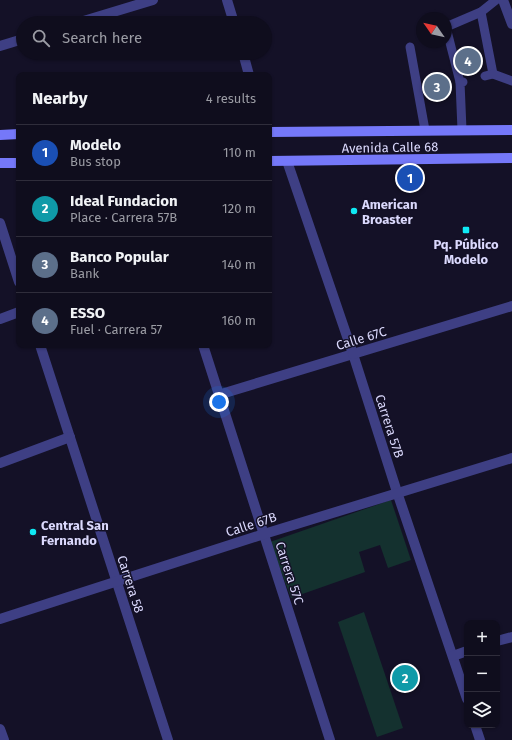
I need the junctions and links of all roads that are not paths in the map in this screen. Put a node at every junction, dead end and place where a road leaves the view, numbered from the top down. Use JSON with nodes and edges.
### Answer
{"nodes":[{"id":1,"x":153,"y":0,"type":"edge"},
{"id":2,"x":227,"y":0,"type":"edge"},
{"id":3,"x":496,"y":0,"type":"edge"},
{"id":4,"x":504,"y":0,"type":"edge"},
{"id":5,"x":481,"y":12,"type":"junction"},
{"id":6,"x":100,"y":16,"type":"edge"},
{"id":7,"x":232,"y":16,"type":"edge"},
{"id":8,"x":512,"y":24,"type":"edge"},
{"id":9,"x":16,"y":41,"type":"edge"},
{"id":10,"x":0,"y":46,"type":"edge"},
{"id":11,"x":410,"y":47,"type":"dead end"},
{"id":12,"x":245,"y":60,"type":"edge"},
{"id":13,"x":248,"y":72,"type":"edge"},
{"id":14,"x":512,"y":81,"type":"edge"},
{"id":15,"x":425,"y":130,"type":"junction"},
{"id":16,"x":462,"y":130,"type":"junction"},
{"id":17,"x":512,"y":130,"type":"edge"},
{"id":18,"x":272,"y":132,"type":"edge"},
{"id":19,"x":16,"y":134,"type":"edge"},
{"id":20,"x":0,"y":135,"type":"edge"},
{"id":21,"x":512,"y":158,"type":"edge"},
{"id":22,"x":272,"y":161,"type":"edge"},
{"id":23,"x":287,"y":161,"type":"junction"},
{"id":24,"x":0,"y":163,"type":"edge"},
{"id":25,"x":16,"y":163,"type":"edge"},
{"id":26,"x":0,"y":224,"type":"edge"},
{"id":27,"x":16,"y":273,"type":"edge"},
{"id":28,"x":512,"y":306,"type":"edge"},
{"id":29,"x":16,"y":313,"type":"edge"},
{"id":30,"x":0,"y":319,"type":"edge"},
{"id":31,"x":41,"y":348,"type":"edge"},
{"id":32,"x":204,"y":348,"type":"edge"},
{"id":33,"x":353,"y":354,"type":"junction"},
{"id":34,"x":218,"y":395,"type":"junction"},
{"id":35,"x":70,"y":437,"type":"junction"},
{"id":36,"x":512,"y":458,"type":"edge"},
{"id":37,"x":0,"y":463,"type":"edge"},
{"id":38,"x":397,"y":492,"type":"junction"},
{"id":39,"x":264,"y":534,"type":"junction"},
{"id":40,"x":116,"y":581,"type":"junction"},
{"id":41,"x":0,"y":619,"type":"edge"},
{"id":42,"x":512,"y":636,"type":"edge"},
{"id":43,"x":500,"y":641,"type":"edge"},
{"id":44,"x":464,"y":652,"type":"edge"},
{"id":45,"x":453,"y":656,"type":"junction"},
{"id":46,"x":465,"y":692,"type":"edge"},
{"id":47,"x":0,"y":728,"type":"edge"},
{"id":48,"x":476,"y":728,"type":"edge"},
{"id":49,"x":4,"y":740,"type":"edge"},
{"id":50,"x":168,"y":740,"type":"edge"},
{"id":51,"x":330,"y":740,"type":"edge"},
{"id":52,"x":480,"y":740,"type":"edge"}],
"edges":[{"from":1,"to":6,"type":"street"},
{"from":2,"to":7,"type":"street"},
{"from":3,"to":5,"type":"lane"},
{"from":4,"to":8,"type":"street"},
{"from":5,"to":14,"type":"lane"},
{"from":5,"to":16,"type":"lane"},
{"from":9,"to":10,"type":"street"},
{"from":11,"to":15,"type":"lane"},
{"from":12,"to":13,"type":"street"},
{"from":15,"to":16,"type":"main road","name":"Avenida Calle 68"},
{"from":15,"to":18,"type":"main road","name":"Avenida Calle 68"},
{"from":16,"to":17,"type":"main road","name":"Avenida Calle 68"},
{"from":19,"to":20,"type":"main road"},
{"from":21,"to":23,"type":"main road","name":"Avenida Calle 68"},
{"from":22,"to":23,"type":"main road","name":"Avenida Calle 68"},
{"from":23,"to":33,"type":"street","name":"Carrera 57B"},
{"from":24,"to":25,"type":"main road"},
{"from":26,"to":27,"type":"street"},
{"from":28,"to":33,"type":"street","name":"Calle 67C"},
{"from":29,"to":30,"type":"street"},
{"from":31,"to":35,"type":"street","name":"Carrera 58"},
{"from":32,"to":34,"type":"street","name":"Carrera 57C"},
{"from":33,"to":34,"type":"street","name":"Calle 67C"},
{"from":33,"to":38,"type":"street","name":"Carrera 57B"},
{"from":34,"to":39,"type":"street","name":"Carrera 57C"},
{"from":35,"to":37,"type":"street"},
{"from":35,"to":40,"type":"street","name":"Carrera 58"},
{"from":36,"to":38,"type":"street","name":"Calle 67B"},
{"from":38,"to":39,"type":"street","name":"Calle 67B"},
{"from":38,"to":45,"type":"street","name":"Carrera 57B"},
{"from":39,"to":40,"type":"street","name":"Calle 67B"},
{"from":39,"to":51,"type":"street","name":"Carrera 57C"},
{"from":40,"to":41,"type":"street","name":"Calle 67B"},
{"from":40,"to":50,"type":"street","name":"Carrera 58"},
{"from":42,"to":43,"type":"street"},
{"from":44,"to":45,"type":"street"},
{"from":45,"to":46,"type":"street","name":"Carrera 57B"},
{"from":47,"to":49,"type":"street"},
{"from":48,"to":52,"type":"street"}]}
